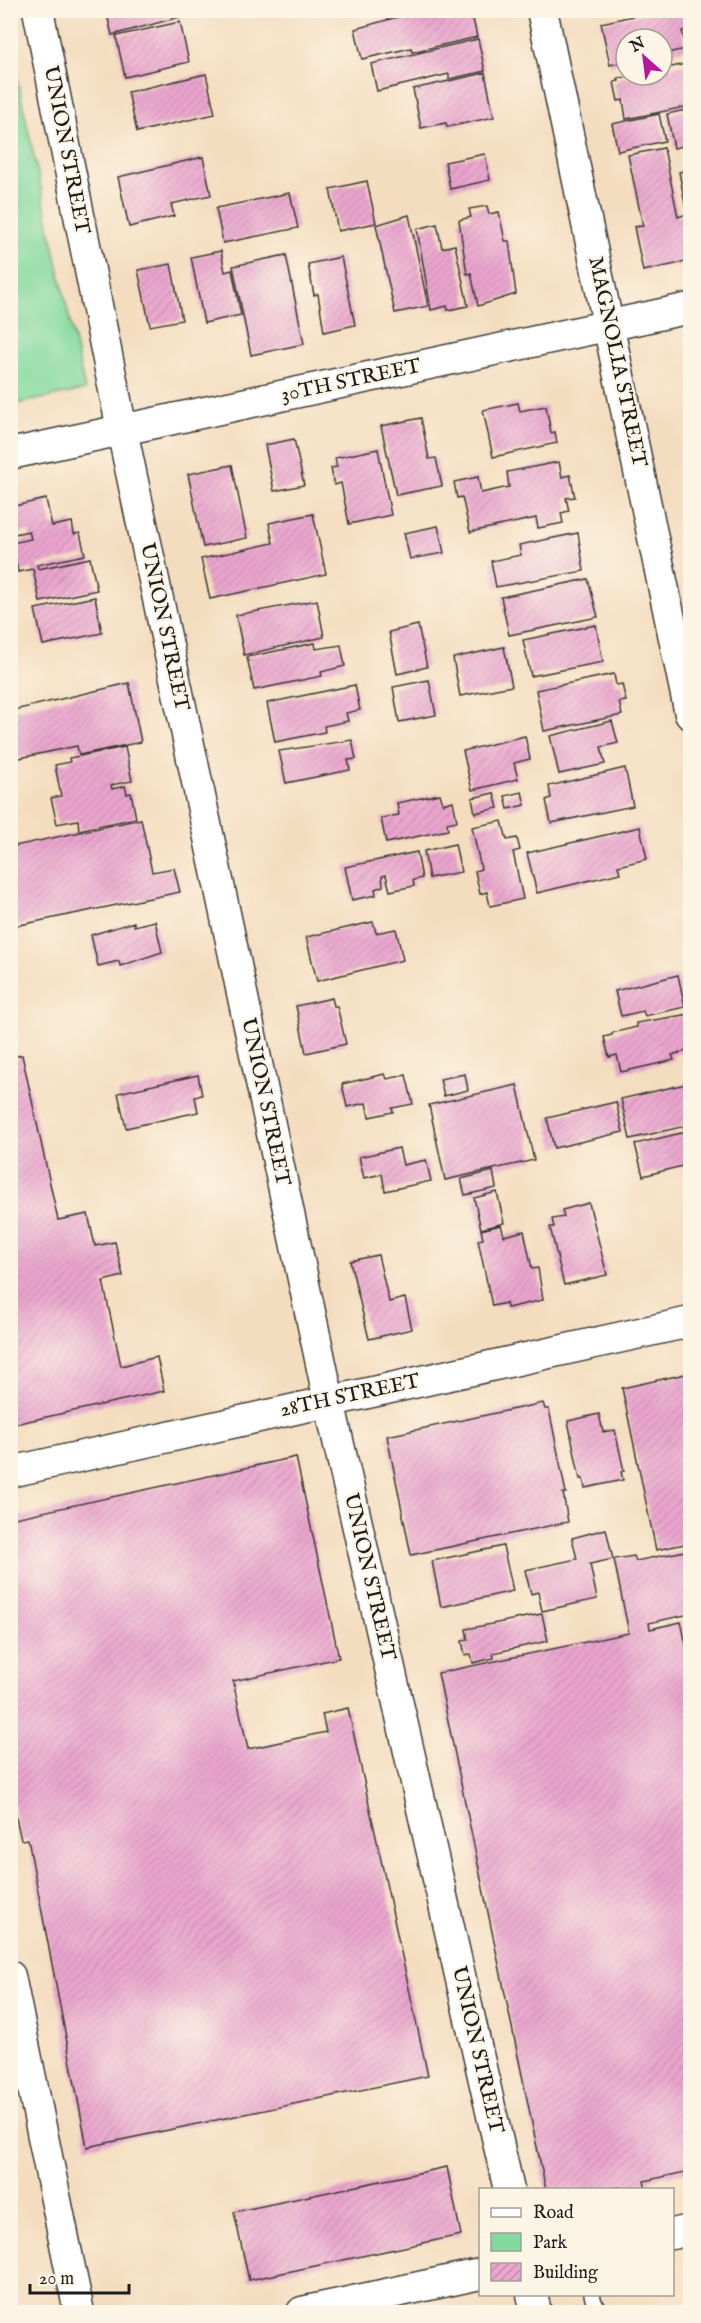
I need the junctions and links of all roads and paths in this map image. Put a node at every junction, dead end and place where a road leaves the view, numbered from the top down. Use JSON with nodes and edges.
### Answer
{"nodes":[{"id":1,"x":38,"y":10,"type":"edge"},
{"id":2,"x":543,"y":10,"type":"edge"},
{"id":3,"x":690,"y":308,"type":"edge"},
{"id":4,"x":609,"y":326,"type":"junction"},
{"id":5,"x":122,"y":430,"type":"junction"},
{"id":6,"x":10,"y":454,"type":"edge"},
{"id":7,"x":690,"y":714,"type":"edge"},
{"id":8,"x":690,"y":1322,"type":"edge"},
{"id":9,"x":328,"y":1401,"type":"junction"},
{"id":10,"x":10,"y":1472,"type":"edge"},
{"id":11,"x":10,"y":1976,"type":"edge"},
{"id":12,"x":509,"y":2188,"type":"edge"},
{"id":13,"x":690,"y":2230,"type":"edge"},
{"id":14,"x":674,"y":2234,"type":"edge"},
{"id":15,"x":479,"y":2274,"type":"edge"},
{"id":16,"x":532,"y":2296,"type":"edge"},
{"id":17,"x":592,"y":2296,"type":"edge"},
{"id":18,"x":79,"y":2313,"type":"edge"},
{"id":19,"x":302,"y":2313,"type":"edge"},
{"id":20,"x":536,"y":2313,"type":"edge"},
{"id":21,"x":602,"y":2313,"type":"edge"}],
"edges":[{"from":1,"to":5,"type":"street","name":"UNION STREET"},
{"from":2,"to":4,"type":"street","name":"MAGNOLIA STREET"},
{"from":3,"to":4,"type":"street","name":"30TH STREET"},
{"from":4,"to":5,"type":"street","name":"30TH STREET"},
{"from":4,"to":7,"type":"street","name":"MAGNOLIA STREET"},
{"from":5,"to":6,"type":"street","name":"30TH STREET"},
{"from":5,"to":9,"type":"street","name":"UNION STREET"},
{"from":8,"to":9,"type":"street","name":"28TH STREET"},
{"from":9,"to":10,"type":"street","name":"28TH STREET"},
{"from":9,"to":12,"type":"street","name":"UNION STREET"},
{"from":11,"to":18,"type":"street"},
{"from":13,"to":14,"type":"street"},
{"from":15,"to":19,"type":"street"},
{"from":16,"to":20,"type":"street"},
{"from":17,"to":21,"type":"lane"}]}
